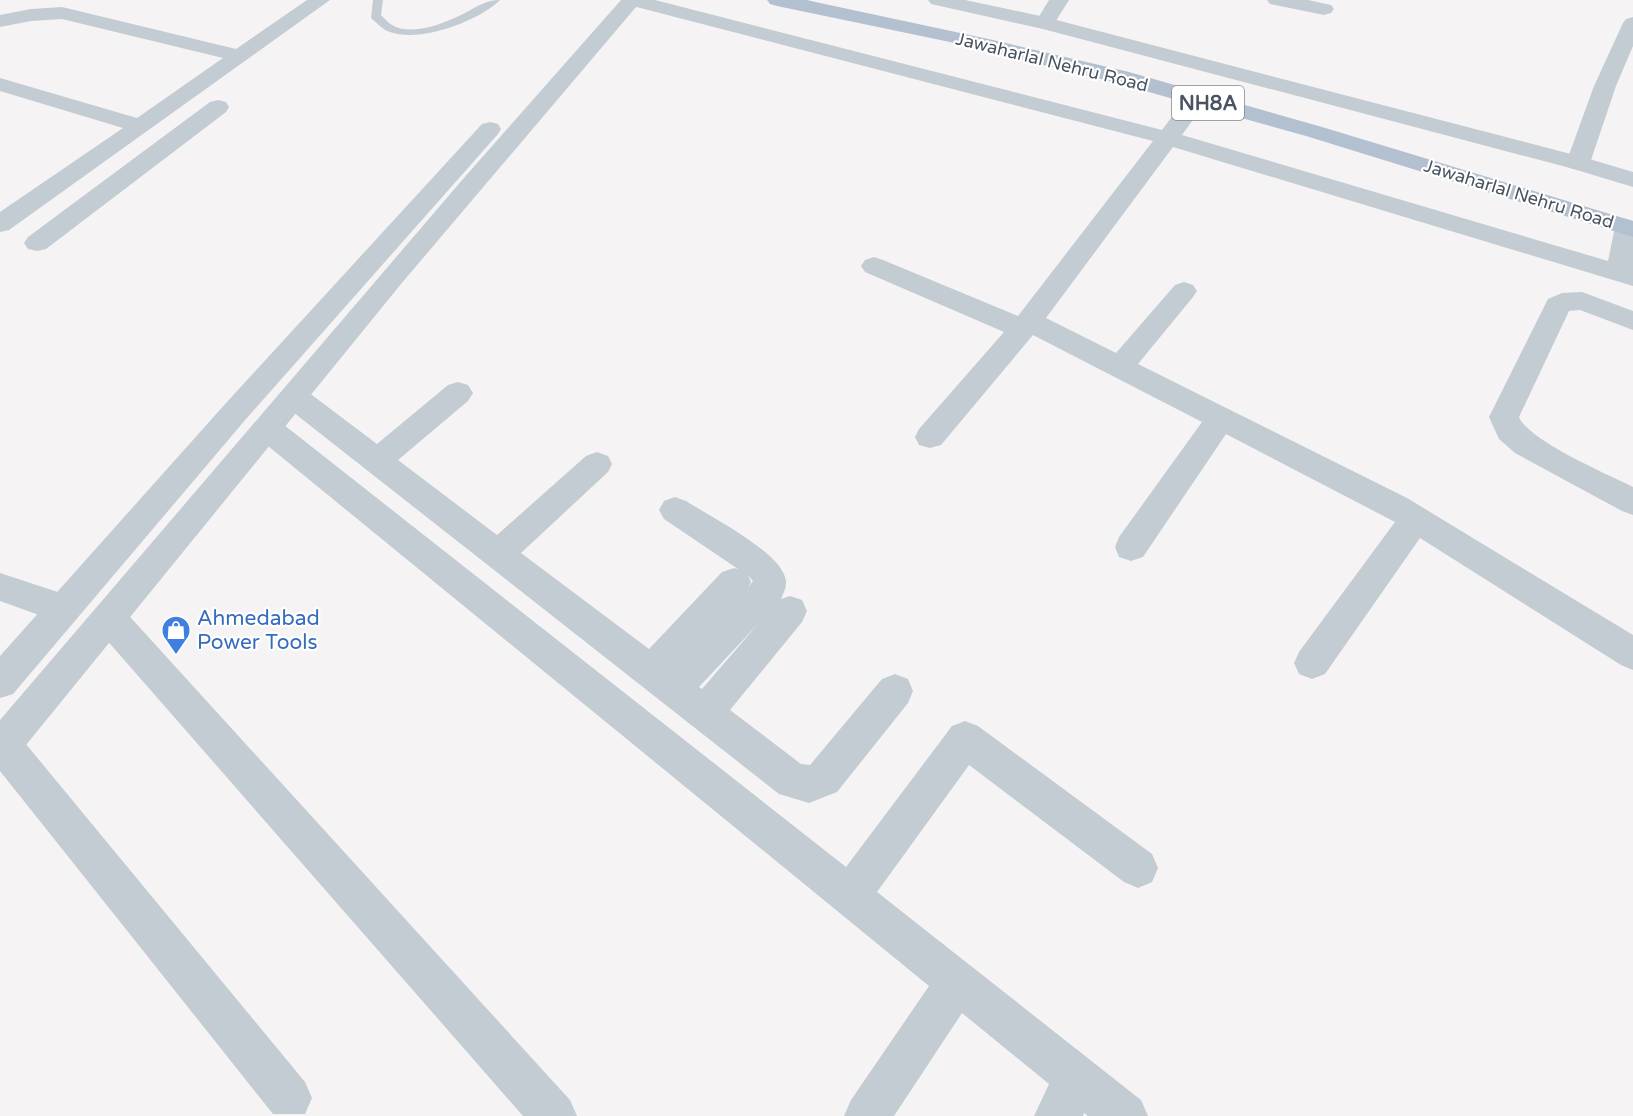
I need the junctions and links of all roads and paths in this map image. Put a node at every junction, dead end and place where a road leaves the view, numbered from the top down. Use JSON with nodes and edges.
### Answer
{"nodes":[{"id":1,"x":320,"y":0,"type":"edge"},
{"id":2,"x":378,"y":0,"type":"edge"},
{"id":3,"x":495,"y":0,"type":"edge"},
{"id":4,"x":606,"y":0,"type":"edge"},
{"id":5,"x":632,"y":0,"type":"edge"},
{"id":6,"x":777,"y":0,"type":"edge"},
{"id":7,"x":852,"y":0,"type":"edge"},
{"id":8,"x":938,"y":0,"type":"edge"},
{"id":9,"x":1059,"y":0,"type":"edge"},
{"id":10,"x":1277,"y":0,"type":"edge"},
{"id":11,"x":1324,"y":9,"type":"dead end"},
{"id":12,"x":0,"y":21,"type":"edge"},
{"id":13,"x":1045,"y":23,"type":"junction"},
{"id":14,"x":1633,"y":23,"type":"edge"},
{"id":15,"x":240,"y":56,"type":"junction"},
{"id":16,"x":0,"y":84,"type":"edge"},
{"id":17,"x":1197,"y":99,"type":"junction"},
{"id":18,"x":218,"y":107,"type":"dead end"},
{"id":19,"x":141,"y":126,"type":"junction"},
{"id":20,"x":1168,"y":138,"type":"junction"},
{"id":21,"x":106,"y":150,"type":"junction"},
{"id":22,"x":146,"y":162,"type":"junction"},
{"id":23,"x":1578,"y":164,"type":"junction"},
{"id":24,"x":1633,"y":180,"type":"edge"},
{"id":25,"x":0,"y":195,"type":"edge"},
{"id":26,"x":28,"y":205,"type":"junction"},
{"id":27,"x":1631,"y":222,"type":"edge"},
{"id":28,"x":0,"y":224,"type":"edge"},
{"id":29,"x":37,"y":243,"type":"dead end"},
{"id":30,"x":874,"y":266,"type":"dead end"},
{"id":31,"x":1625,"y":275,"type":"edge"},
{"id":32,"x":1184,"y":291,"type":"dead end"},
{"id":33,"x":1633,"y":321,"type":"edge"},
{"id":34,"x":1026,"y":325,"type":"junction"},
{"id":35,"x":1120,"y":367,"type":"junction"},
{"id":36,"x":458,"y":393,"type":"dead end"},
{"id":37,"x":294,"y":398,"type":"junction"},
{"id":38,"x":1221,"y":418,"type":"junction"},
{"id":39,"x":268,"y":429,"type":"junction"},
{"id":40,"x":930,"y":437,"type":"dead end"},
{"id":41,"x":376,"y":461,"type":"junction"},
{"id":42,"x":597,"y":464,"type":"dead end"},
{"id":43,"x":1630,"y":492,"type":"edge"},
{"id":44,"x":675,"y":510,"type":"dead end"},
{"id":45,"x":1415,"y":519,"type":"junction"},
{"id":46,"x":1131,"y":547,"type":"dead end"},
{"id":47,"x":498,"y":554,"type":"junction"},
{"id":48,"x":734,"y":582,"type":"dead end"},
{"id":49,"x":0,"y":587,"type":"edge"},
{"id":50,"x":64,"y":609,"type":"junction"},
{"id":51,"x":790,"y":611,"type":"dead end"},
{"id":52,"x":110,"y":619,"type":"junction"},
{"id":53,"x":1633,"y":654,"type":"edge"},
{"id":54,"x":1312,"y":663,"type":"dead end"},
{"id":55,"x":662,"y":680,"type":"junction"},
{"id":56,"x":0,"y":682,"type":"edge"},
{"id":57,"x":895,"y":691,"type":"dead end"},
{"id":58,"x":705,"y":713,"type":"junction"},
{"id":59,"x":1,"y":747,"type":"edge"},
{"id":60,"x":1138,"y":868,"type":"dead end"},
{"id":61,"x":849,"y":896,"type":"junction"},
{"id":62,"x":957,"y":982,"type":"junction"},
{"id":63,"x":289,"y":1098,"type":"dead end"},
{"id":64,"x":1068,"y":1098,"type":"edge"},
{"id":65,"x":554,"y":1116,"type":"edge"},
{"id":66,"x":867,"y":1116,"type":"edge"},
{"id":67,"x":1125,"y":1116,"type":"edge"}],
"edges":[{"from":1,"to":15,"type":"street"},
{"from":2,"to":3,"type":"lane"},
{"from":4,"to":50,"type":"street"},
{"from":5,"to":20,"type":"street"},
{"from":5,"to":37,"type":"street"},
{"from":6,"to":17,"type":"main road","name":"Jawaharlal Nehru Road","number":"NH8A"},
{"from":7,"to":27,"type":"main road","name":"Jawaharlal Nehru Road","number":"NH8A"},
{"from":8,"to":13,"type":"street"},
{"from":9,"to":13,"type":"street"},
{"from":10,"to":11,"type":"street"},
{"from":12,"to":15,"type":"street"},
{"from":13,"to":23,"type":"street"},
{"from":14,"to":23,"type":"street"},
{"from":15,"to":19,"type":"street"},
{"from":16,"to":19,"type":"street"},
{"from":17,"to":20,"type":"street"},
{"from":17,"to":27,"type":"main road","name":"Jawaharlal Nehru Road","number":"NH8A"},
{"from":18,"to":22,"type":"street"},
{"from":19,"to":21,"type":"street"},
{"from":20,"to":31,"type":"street"},
{"from":20,"to":34,"type":"street"},
{"from":21,"to":22,"type":"street"},
{"from":21,"to":26,"type":"street"},
{"from":22,"to":29,"type":"street"},
{"from":23,"to":24,"type":"street"},
{"from":25,"to":26,"type":"street"},
{"from":26,"to":28,"type":"street"},
{"from":27,"to":31,"type":"street"},
{"from":30,"to":34,"type":"street"},
{"from":32,"to":35,"type":"street"},
{"from":33,"to":43,"type":"street"},
{"from":34,"to":35,"type":"street"},
{"from":34,"to":40,"type":"street"},
{"from":35,"to":38,"type":"street"},
{"from":36,"to":41,"type":"street"},
{"from":37,"to":39,"type":"street"},
{"from":37,"to":41,"type":"street"},
{"from":38,"to":45,"type":"street"},
{"from":38,"to":46,"type":"street"},
{"from":39,"to":52,"type":"street"},
{"from":39,"to":61,"type":"street"},
{"from":41,"to":47,"type":"street"},
{"from":42,"to":47,"type":"street"},
{"from":44,"to":55,"type":"street"},
{"from":45,"to":53,"type":"street"},
{"from":45,"to":54,"type":"street"},
{"from":47,"to":55,"type":"street"},
{"from":48,"to":55,"type":"street"},
{"from":49,"to":50,"type":"street"},
{"from":50,"to":56,"type":"street"},
{"from":51,"to":58,"type":"street"},
{"from":52,"to":59,"type":"street"},
{"from":52,"to":65,"type":"street"},
{"from":55,"to":58,"type":"street"},
{"from":57,"to":58,"type":"street"},
{"from":59,"to":63,"type":"street"},
{"from":60,"to":61,"type":"street"},
{"from":61,"to":62,"type":"street"},
{"from":62,"to":64,"type":"street"},
{"from":62,"to":66,"type":"street"},
{"from":64,"to":67,"type":"street"}]}
